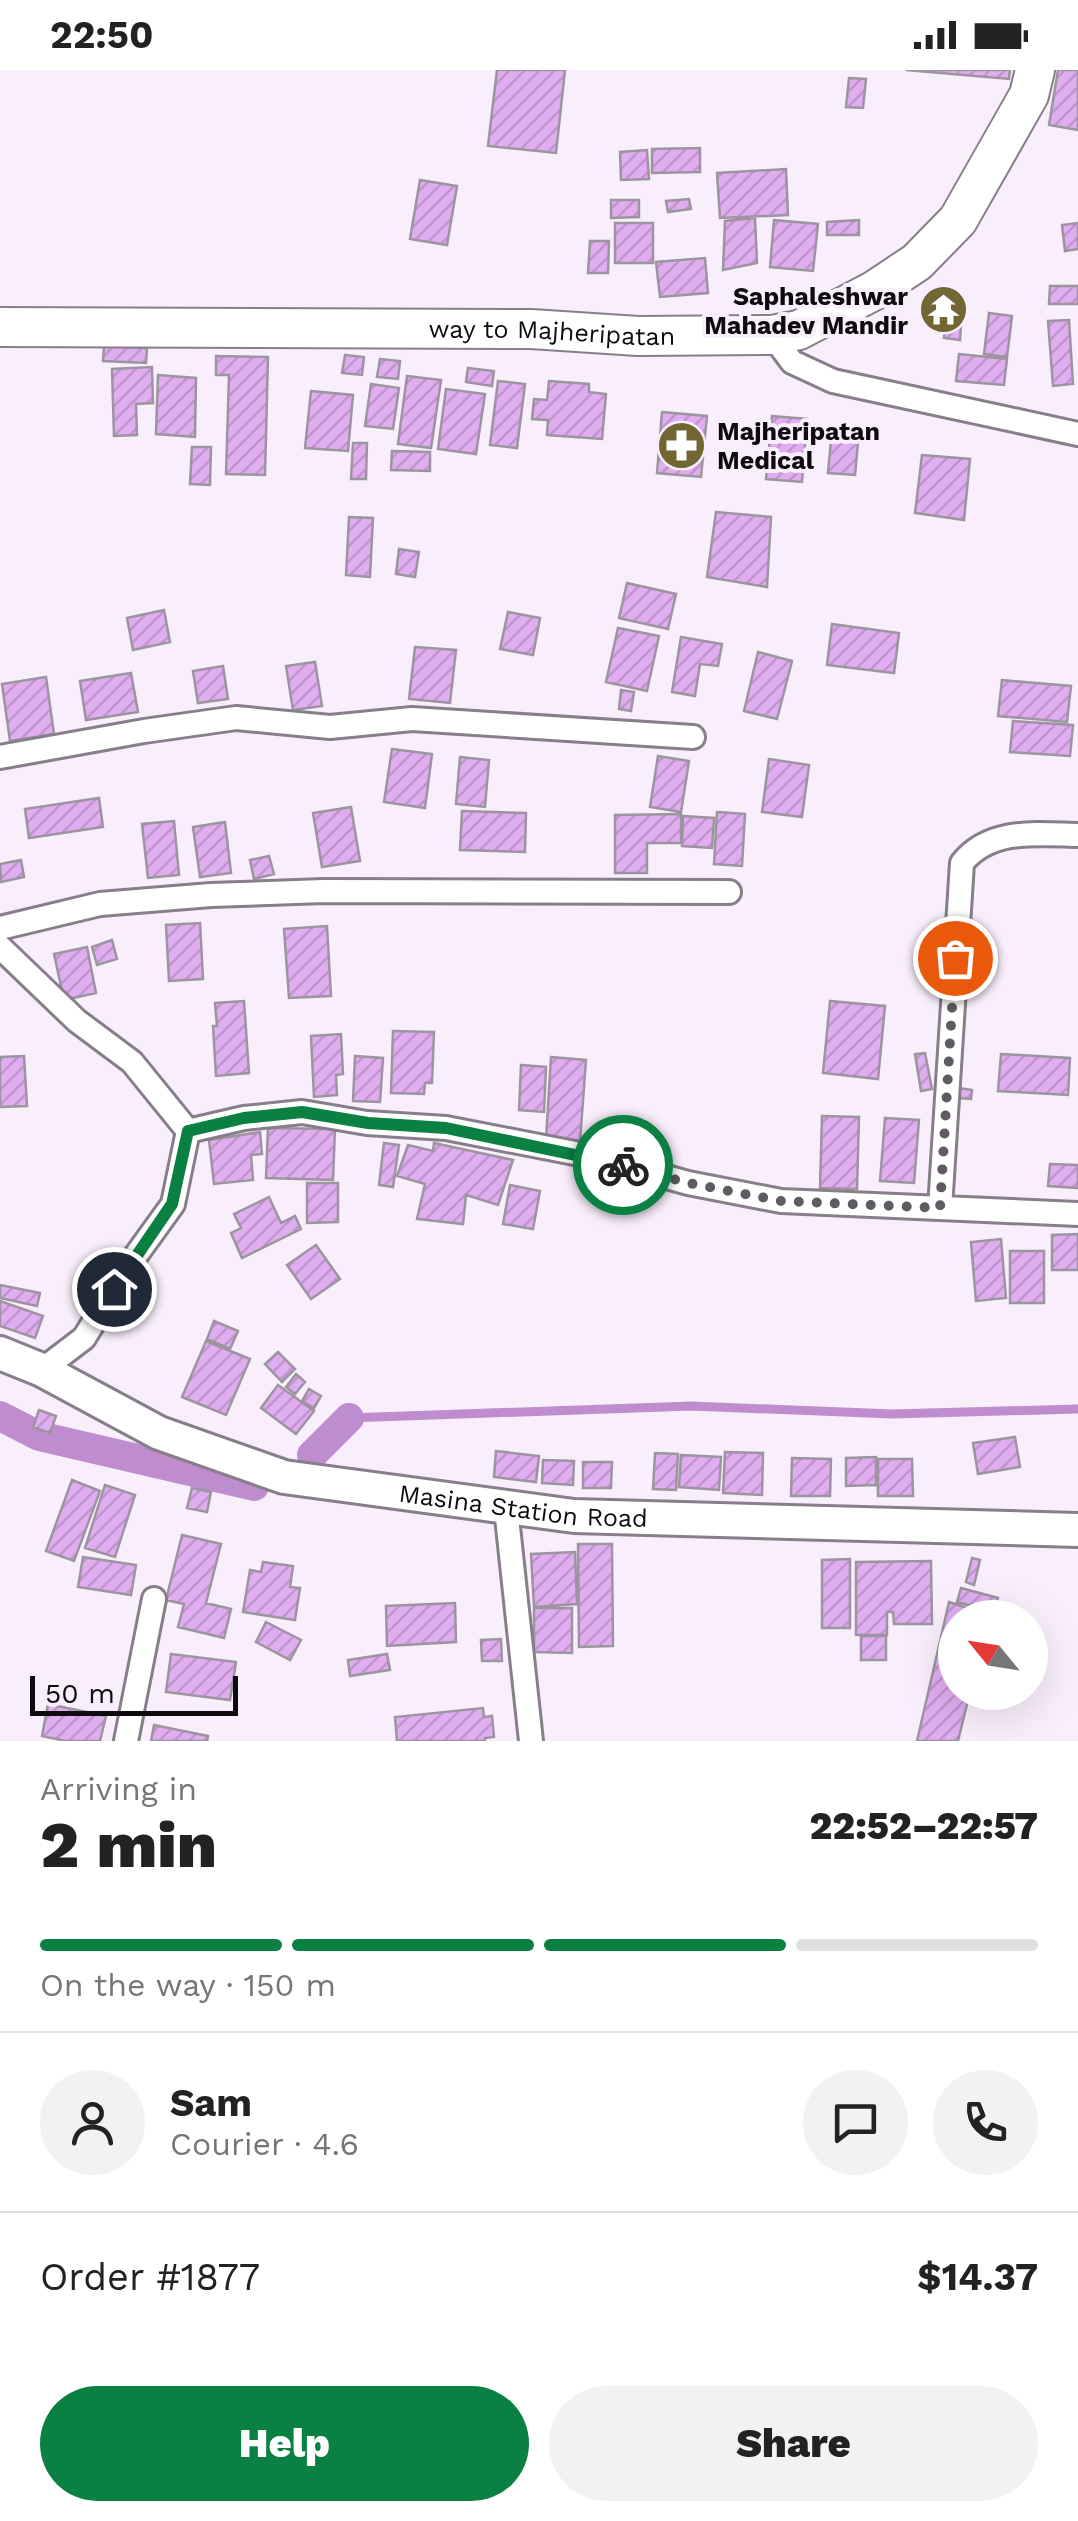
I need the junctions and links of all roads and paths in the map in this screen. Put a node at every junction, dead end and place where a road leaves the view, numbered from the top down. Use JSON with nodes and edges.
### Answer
{"nodes":[{"id":1,"x":1035,"y":70,"type":"edge"},
{"id":2,"x":0,"y":328,"type":"edge"},
{"id":3,"x":772,"y":336,"type":"junction"},
{"id":4,"x":1078,"y":434,"type":"edge"},
{"id":5,"x":693,"y":737,"type":"dead end"},
{"id":6,"x":0,"y":757,"type":"edge"},
{"id":7,"x":1078,"y":836,"type":"edge"},
{"id":8,"x":729,"y":892,"type":"dead end"},
{"id":9,"x":0,"y":928,"type":"edge"},
{"id":10,"x":0,"y":947,"type":"edge"},
{"id":11,"x":188,"y":1131,"type":"junction"},
{"id":12,"x":940,"y":1208,"type":"junction"},
{"id":13,"x":1078,"y":1214,"type":"edge"},
{"id":14,"x":1,"y":1358,"type":"edge"},
{"id":15,"x":42,"y":1370,"type":"junction"},
{"id":16,"x":506,"y":1508,"type":"junction"},
{"id":17,"x":1078,"y":1530,"type":"edge"},
{"id":18,"x":154,"y":1598,"type":"dead end"},
{"id":19,"x":126,"y":1741,"type":"edge"},
{"id":20,"x":531,"y":1741,"type":"edge"}],
"edges":[{"from":1,"to":3,"type":"main road","name":"way to Majheripatan"},
{"from":2,"to":3,"type":"main road","name":"way to Majheripatan"},
{"from":3,"to":4,"type":"street"},
{"from":5,"to":6,"type":"street"},
{"from":7,"to":12,"type":"street"},
{"from":8,"to":9,"type":"street"},
{"from":10,"to":11,"type":"street"},
{"from":11,"to":12,"type":"street"},
{"from":11,"to":15,"type":"street"},
{"from":12,"to":13,"type":"street"},
{"from":14,"to":15,"type":"street","name":"Masina Station Road"},
{"from":15,"to":16,"type":"street","name":"Masina Station Road"},
{"from":16,"to":17,"type":"street","name":"Masina Station Road"},
{"from":16,"to":20,"type":"street"},
{"from":18,"to":19,"type":"street"}]}
